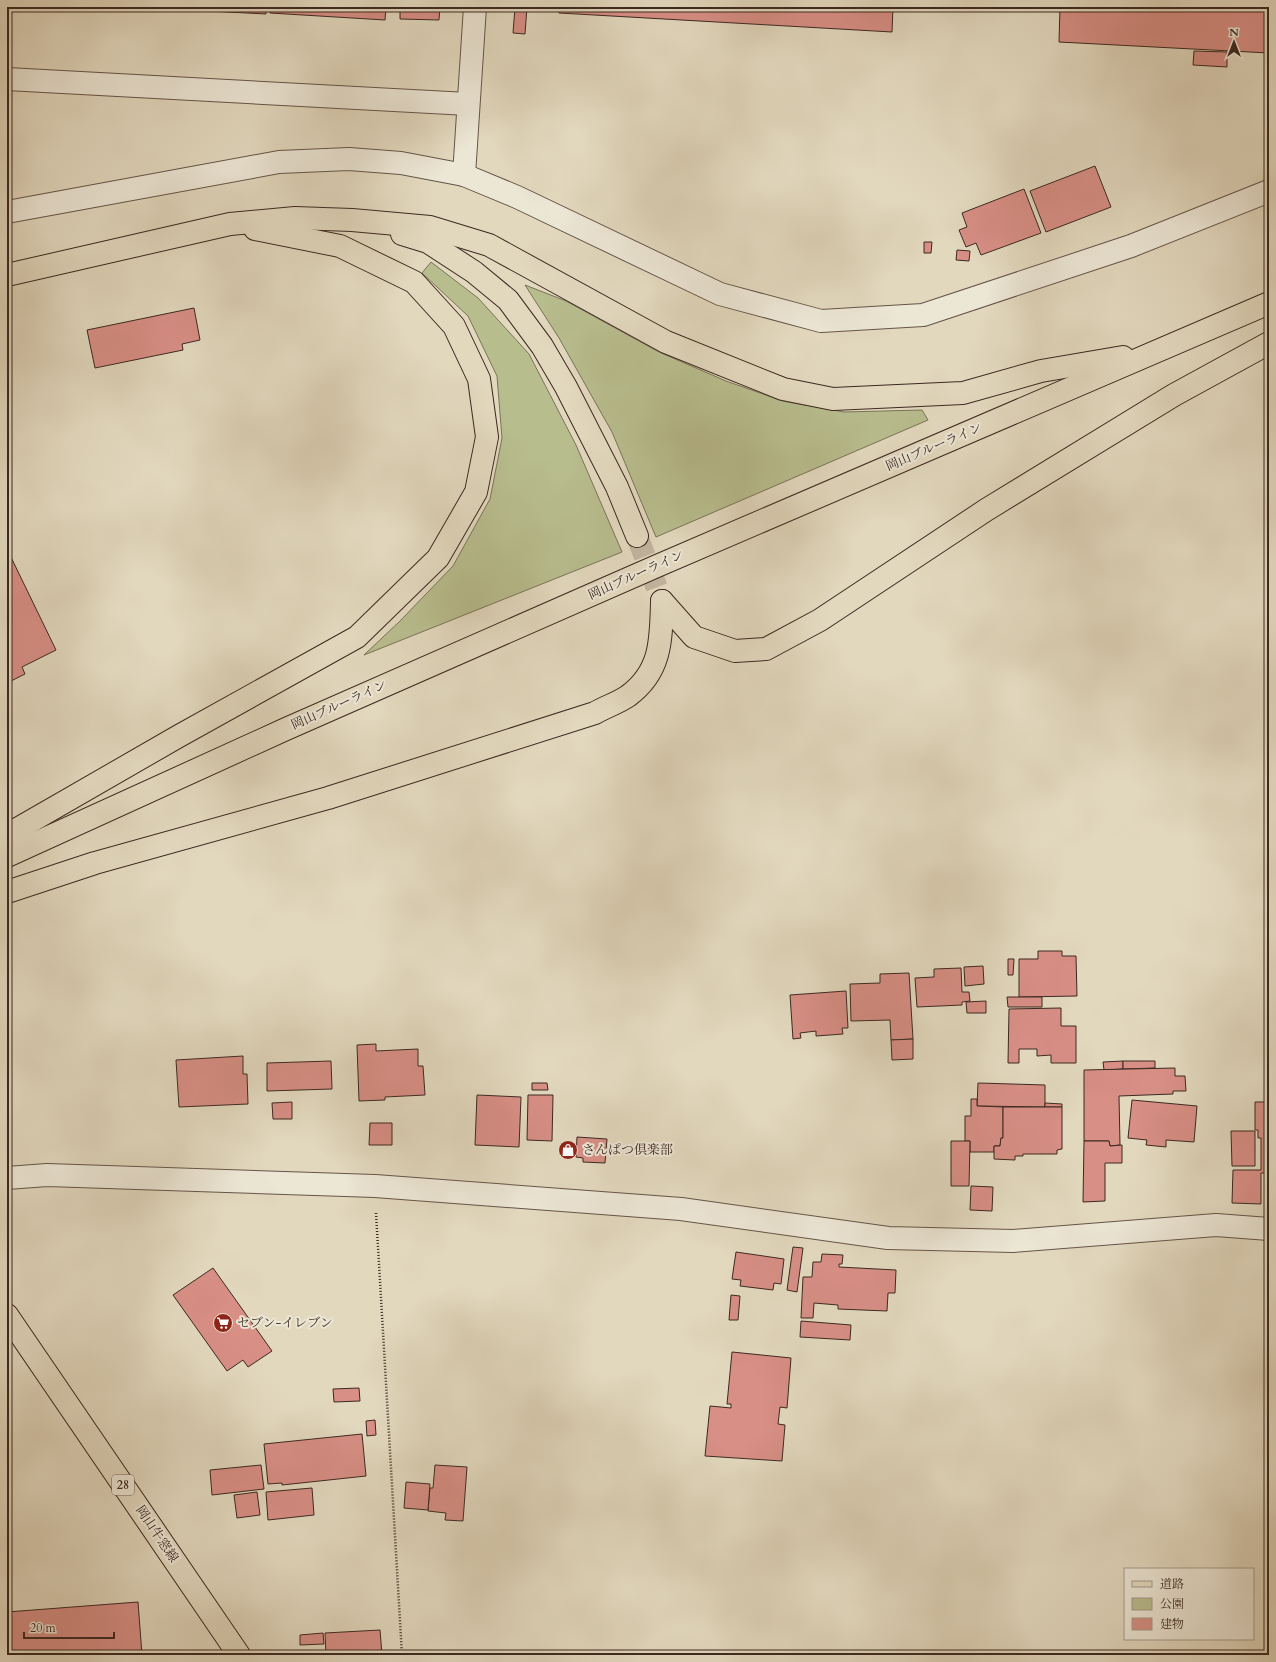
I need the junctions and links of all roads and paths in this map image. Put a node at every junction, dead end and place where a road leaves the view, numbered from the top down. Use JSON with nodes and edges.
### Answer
{"nodes":[{"id":1,"x":474,"y":7,"type":"edge"},
{"id":2,"x":7,"y":79,"type":"edge"},
{"id":3,"x":468,"y":104,"type":"junction"},
{"id":4,"x":464,"y":175,"type":"junction"},
{"id":5,"x":1269,"y":191,"type":"edge"},
{"id":6,"x":7,"y":212,"type":"edge"},
{"id":7,"x":352,"y":220,"type":"junction"},
{"id":8,"x":230,"y":224,"type":"junction"},
{"id":9,"x":7,"y":275,"type":"edge"},
{"id":10,"x":1269,"y":303,"type":"edge"},
{"id":11,"x":1269,"y":343,"type":"edge"},
{"id":12,"x":1156,"y":352,"type":"junction"},
{"id":13,"x":637,"y":536,"type":"tunnel mouth"},
{"id":14,"x":7,"y":835,"type":"edge"},
{"id":15,"x":7,"y":856,"type":"edge"},
{"id":16,"x":7,"y":892,"type":"edge"},
{"id":17,"x":7,"y":1178,"type":"edge"},
{"id":18,"x":375,"y":1186,"type":"junction"},
{"id":19,"x":1269,"y":1229,"type":"edge"},
{"id":20,"x":7,"y":1314,"type":"edge"},
{"id":21,"x":239,"y":1655,"type":"edge"},
{"id":22,"x":402,"y":1655,"type":"edge"}],
"edges":[{"from":1,"to":3,"type":"street"},
{"from":2,"to":3,"type":"street"},
{"from":3,"to":4,"type":"street"},
{"from":4,"to":5,"type":"street"},
{"from":4,"to":6,"type":"street"},
{"from":7,"to":8,"type":"main road"},
{"from":7,"to":12,"type":"main road"},
{"from":7,"to":13,"type":"main road"},
{"from":8,"to":9,"type":"main road"},
{"from":8,"to":14,"type":"main road"},
{"from":10,"to":12,"type":"main road","name":"岡山ブルーライン"},
{"from":11,"to":16,"type":"main road"},
{"from":12,"to":15,"type":"main road","name":"岡山ブルーライン"},
{"from":17,"to":18,"type":"street"},
{"from":18,"to":19,"type":"street"},
{"from":18,"to":22,"type":"path"},
{"from":20,"to":21,"type":"main road","name":"岡山牛窓線","number":"28"}]}
